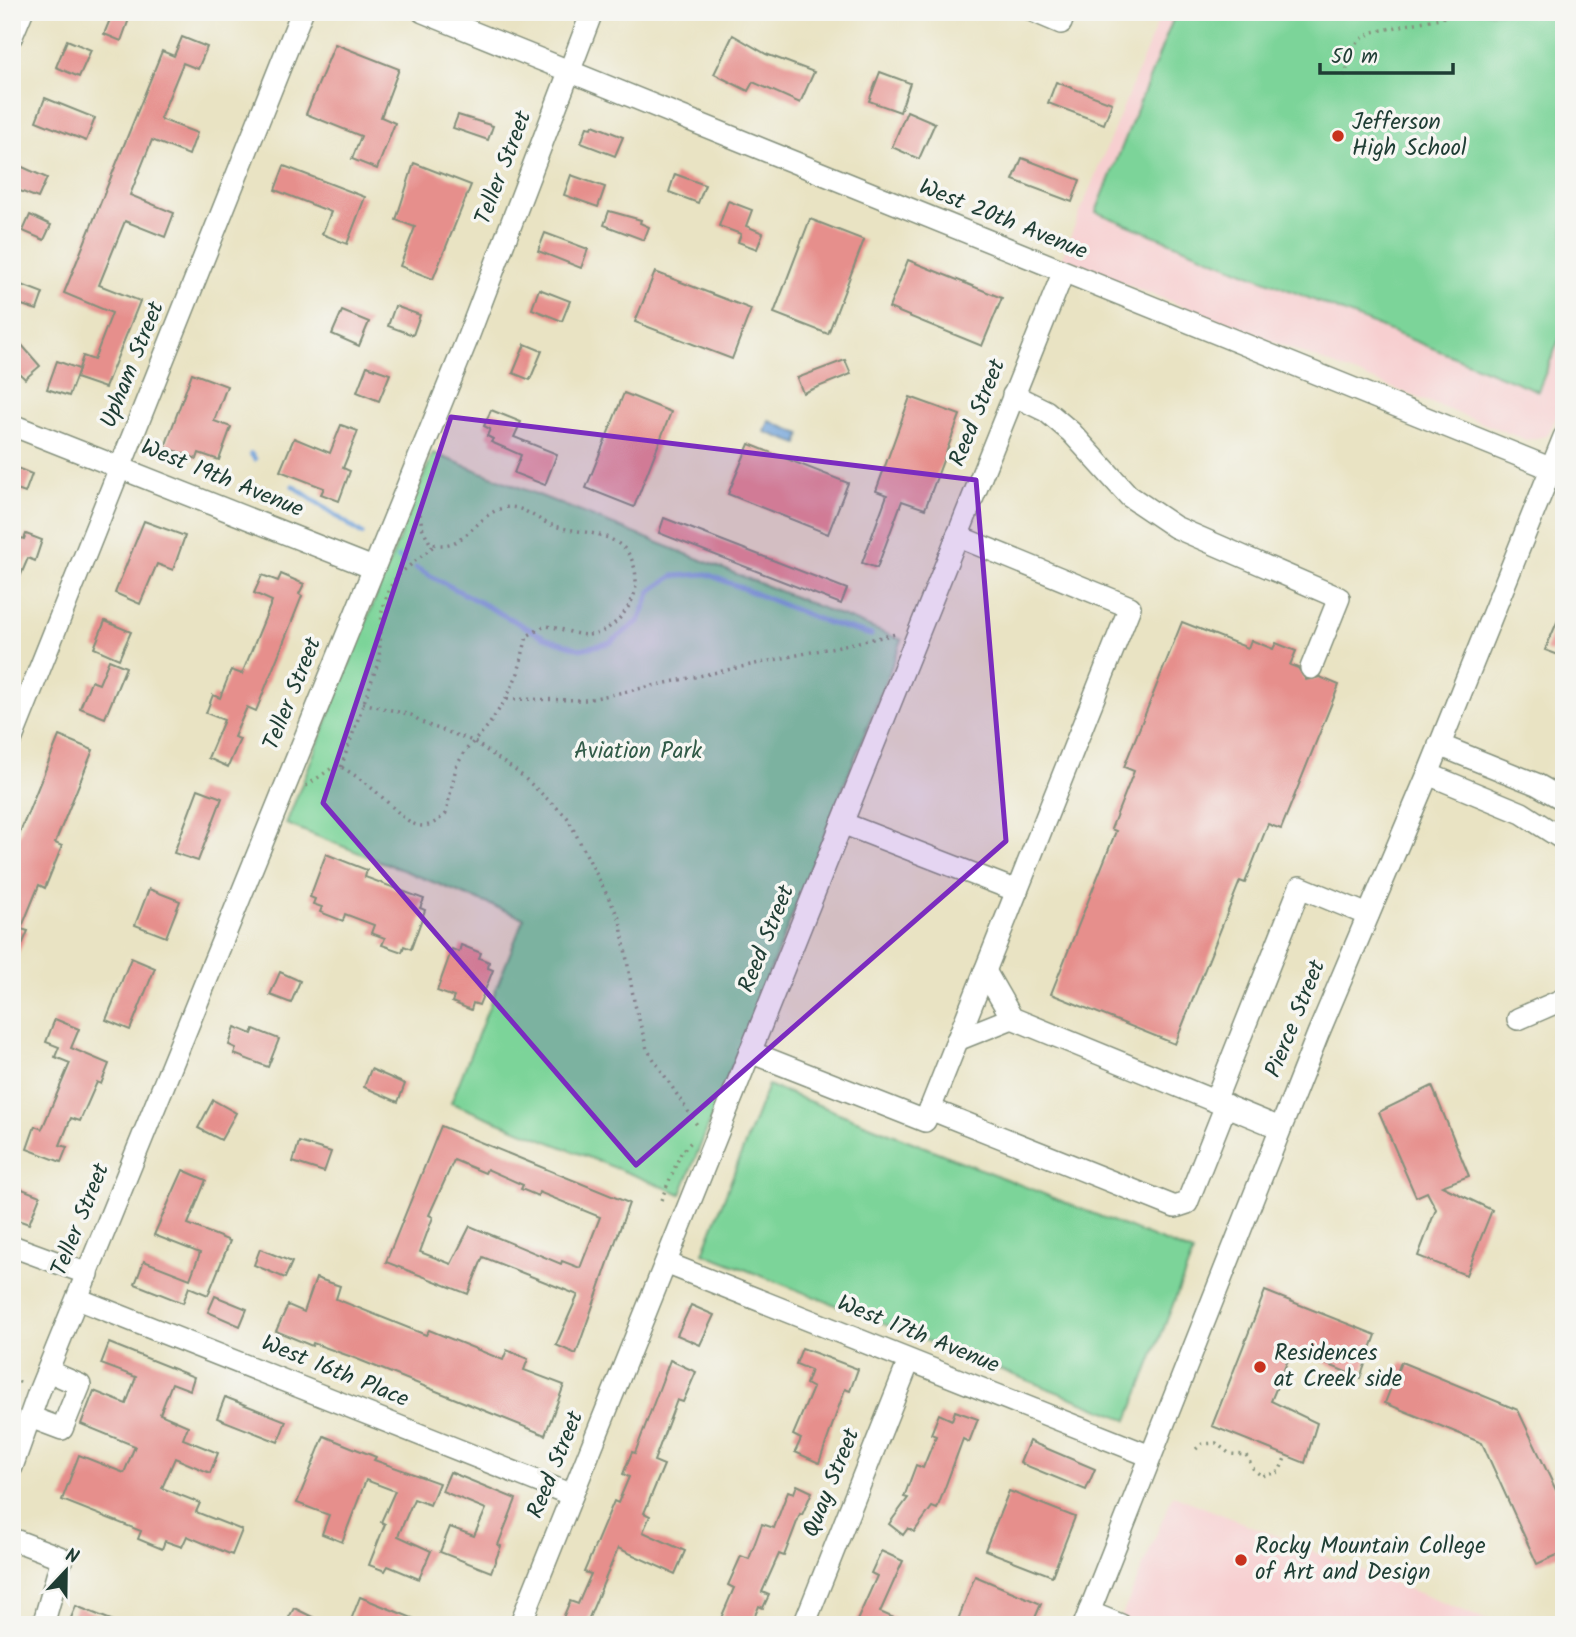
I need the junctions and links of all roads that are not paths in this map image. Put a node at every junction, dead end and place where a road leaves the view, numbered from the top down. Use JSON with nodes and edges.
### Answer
{"nodes":[{"id":1,"x":22,"y":12,"type":"edge"},
{"id":2,"x":302,"y":12,"type":"edge"},
{"id":3,"x":423,"y":12,"type":"edge"},
{"id":4,"x":593,"y":12,"type":"edge"},
{"id":5,"x":1035,"y":12,"type":"edge"},
{"id":6,"x":1063,"y":18,"type":"edge"},
{"id":7,"x":12,"y":36,"type":"edge"},
{"id":8,"x":569,"y":70,"type":"junction"},
{"id":9,"x":1063,"y":273,"type":"junction"},
{"id":10,"x":1013,"y":396,"type":"junction"},
{"id":11,"x":12,"y":425,"type":"edge"},
{"id":12,"x":1564,"y":437,"type":"edge"},
{"id":13,"x":120,"y":467,"type":"junction"},
{"id":14,"x":1557,"y":472,"type":"edge"},
{"id":15,"x":957,"y":536,"type":"junction"},
{"id":16,"x":373,"y":568,"type":"junction"},
{"id":17,"x":1311,"y":668,"type":"dead end"},
{"id":18,"x":12,"y":738,"type":"edge"},
{"id":19,"x":1440,"y":745,"type":"junction"},
{"id":20,"x":1428,"y":774,"type":"junction"},
{"id":21,"x":1564,"y":800,"type":"edge"},
{"id":22,"x":842,"y":823,"type":"junction"},
{"id":23,"x":1564,"y":840,"type":"edge"},
{"id":24,"x":1017,"y":891,"type":"junction"},
{"id":25,"x":1368,"y":915,"type":"junction"},
{"id":26,"x":985,"y":971,"type":"junction"},
{"id":27,"x":1564,"y":999,"type":"edge"},
{"id":28,"x":1012,"y":1018,"type":"junction"},
{"id":29,"x":1518,"y":1019,"type":"dead end"},
{"id":30,"x":957,"y":1040,"type":"junction"},
{"id":31,"x":750,"y":1052,"type":"junction"},
{"id":32,"x":1220,"y":1103,"type":"junction"},
{"id":33,"x":930,"y":1109,"type":"junction"},
{"id":34,"x":1280,"y":1128,"type":"junction"},
{"id":35,"x":12,"y":1246,"type":"edge"},
{"id":36,"x":666,"y":1263,"type":"junction"},
{"id":37,"x":88,"y":1274,"type":"junction"},
{"id":38,"x":78,"y":1299,"type":"junction"},
{"id":39,"x":909,"y":1361,"type":"junction"},
{"id":40,"x":48,"y":1371,"type":"junction"},
{"id":41,"x":30,"y":1388,"type":"junction"},
{"id":42,"x":30,"y":1416,"type":"junction"},
{"id":43,"x":18,"y":1453,"type":"edge"},
{"id":44,"x":1150,"y":1456,"type":"junction"},
{"id":45,"x":572,"y":1495,"type":"junction"},
{"id":46,"x":12,"y":1539,"type":"edge"},
{"id":47,"x":1087,"y":1618,"type":"edge"},
{"id":48,"x":43,"y":1625,"type":"edge"},
{"id":49,"x":520,"y":1625,"type":"edge"},
{"id":50,"x":804,"y":1625,"type":"edge"},
{"id":51,"x":1121,"y":1625,"type":"edge"}],
"edges":[{"from":1,"to":7,"type":"street"},
{"from":2,"to":13,"type":"street","name":"Upham Street"},
{"from":3,"to":8,"type":"street","name":"West 20th Avenue"},
{"from":4,"to":8,"type":"street","name":"Teller Street"},
{"from":5,"to":6,"type":"street"},
{"from":8,"to":9,"type":"street","name":"West 20th Avenue"},
{"from":8,"to":16,"type":"street","name":"Teller Street"},
{"from":9,"to":10,"type":"street","name":"Reed Street"},
{"from":9,"to":14,"type":"street","name":"West 20th Avenue"},
{"from":10,"to":15,"type":"street","name":"Reed Street"},
{"from":10,"to":17,"type":"street"},
{"from":11,"to":13,"type":"street","name":"West 19th Avenue"},
{"from":12,"to":14,"type":"street","name":"Pierce Street"},
{"from":13,"to":16,"type":"street","name":"West 19th Avenue"},
{"from":13,"to":18,"type":"street","name":"Upham Street"},
{"from":14,"to":19,"type":"street","name":"Pierce Street"},
{"from":15,"to":22,"type":"street","name":"Reed Street"},
{"from":15,"to":24,"type":"street"},
{"from":16,"to":37,"type":"street","name":"Teller Street"},
{"from":19,"to":20,"type":"street","name":"Pierce Street"},
{"from":19,"to":21,"type":"street"},
{"from":20,"to":23,"type":"street"},
{"from":20,"to":25,"type":"street","name":"Pierce Street"},
{"from":22,"to":24,"type":"street"},
{"from":22,"to":31,"type":"street","name":"Reed Street"},
{"from":24,"to":26,"type":"street"},
{"from":25,"to":32,"type":"street"},
{"from":25,"to":34,"type":"street","name":"Pierce Street"},
{"from":26,"to":28,"type":"street"},
{"from":26,"to":30,"type":"street"},
{"from":27,"to":29,"type":"street"},
{"from":28,"to":30,"type":"street"},
{"from":28,"to":32,"type":"street"},
{"from":30,"to":33,"type":"street"},
{"from":31,"to":33,"type":"street"},
{"from":31,"to":36,"type":"street","name":"Reed Street"},
{"from":32,"to":33,"type":"street"},
{"from":32,"to":34,"type":"street"},
{"from":34,"to":44,"type":"street","name":"Pierce Street"},
{"from":35,"to":37,"type":"street"},
{"from":36,"to":39,"type":"street","name":"West 17th Avenue"},
{"from":36,"to":45,"type":"street","name":"Reed Street"},
{"from":37,"to":38,"type":"street","name":"Teller Street"},
{"from":38,"to":40,"type":"street","name":"Teller Street"},
{"from":38,"to":45,"type":"street","name":"West 16th Place"},
{"from":39,"to":44,"type":"street","name":"West 17th Avenue"},
{"from":39,"to":50,"type":"street","name":"Quay Street"},
{"from":40,"to":41,"type":"street","name":"Teller Street"},
{"from":40,"to":42,"type":"street"},
{"from":41,"to":42,"type":"street","name":"Teller Street"},
{"from":41,"to":43,"type":"street","name":"Teller Street"},
{"from":42,"to":43,"type":"street","name":"Teller Street"},
{"from":44,"to":47,"type":"street","name":"Pierce Street"},
{"from":45,"to":49,"type":"street","name":"Reed Street"},
{"from":46,"to":48,"type":"street"},
{"from":47,"to":51,"type":"street"}]}
